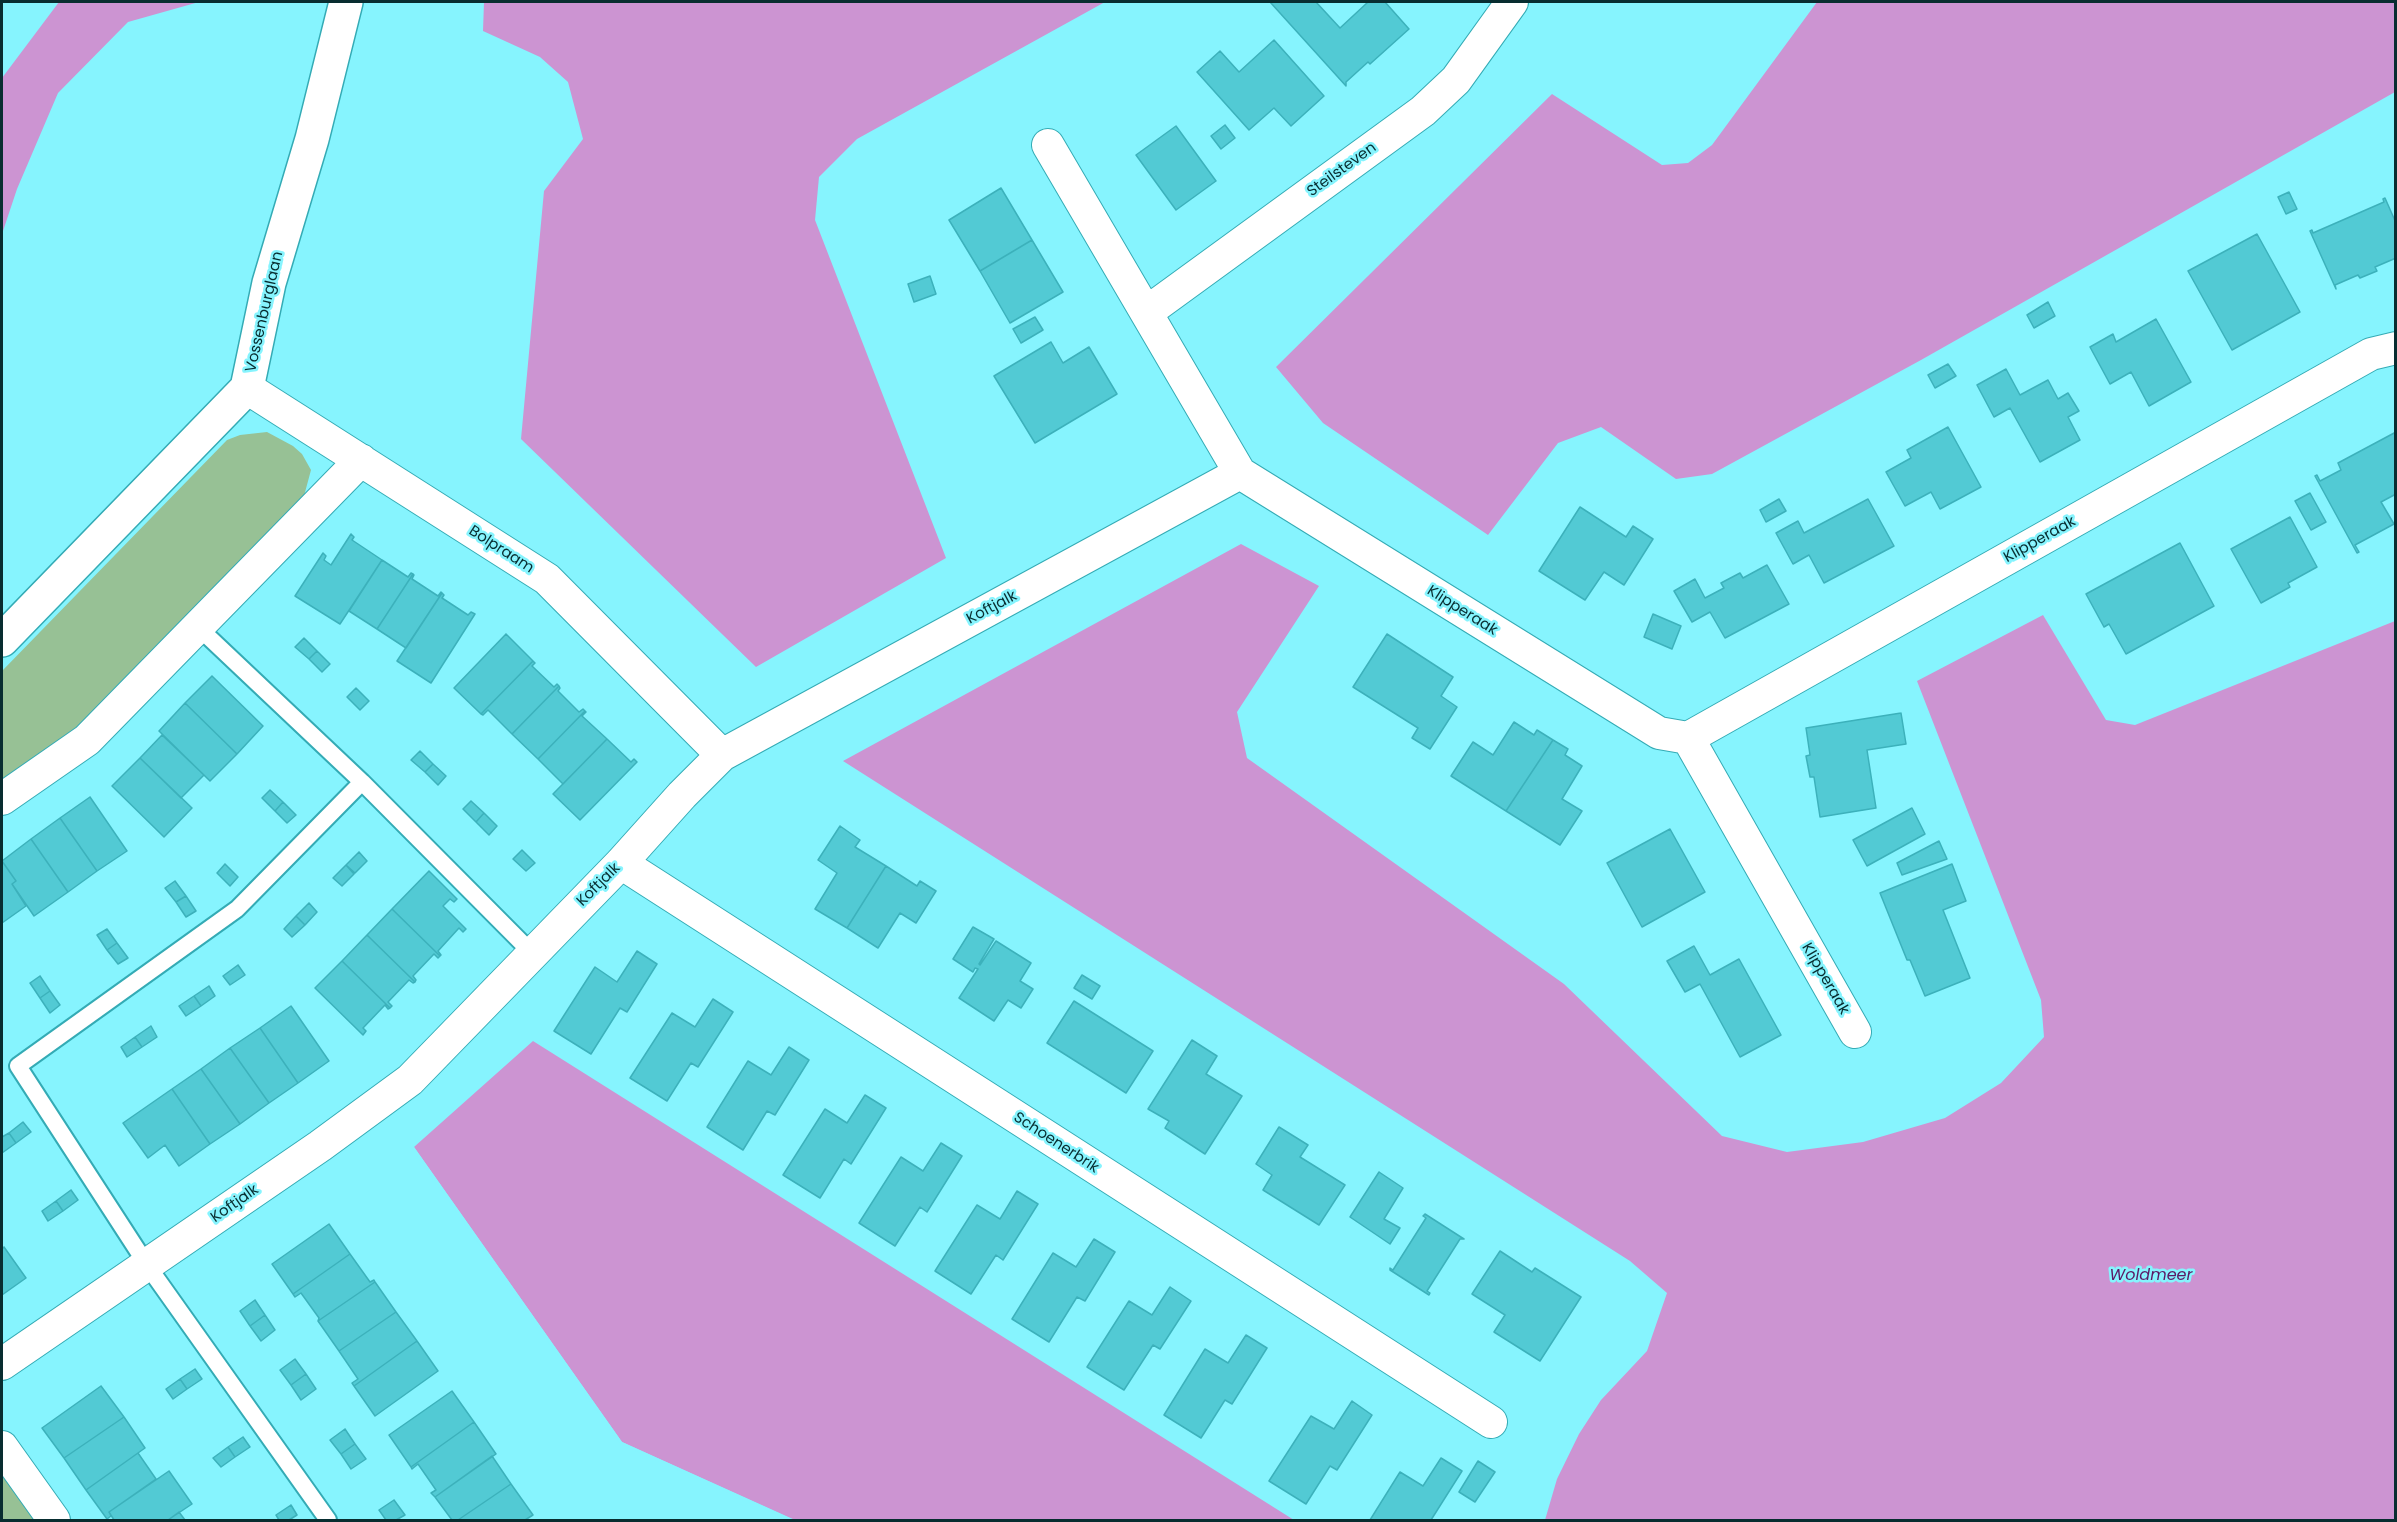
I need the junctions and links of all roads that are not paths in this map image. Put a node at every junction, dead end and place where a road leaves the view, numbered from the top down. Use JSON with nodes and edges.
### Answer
{"nodes":[{"id":1,"x":346,"y":2,"type":"edge"},
{"id":2,"x":1512,"y":2,"type":"edge"},
{"id":3,"x":1048,"y":145,"type":"dead end"},
{"id":4,"x":1147,"y":312,"type":"junction"},
{"id":5,"x":2396,"y":348,"type":"edge"},
{"id":6,"x":247,"y":388,"type":"junction"},
{"id":7,"x":361,"y":460,"type":"junction"},
{"id":8,"x":1240,"y":473,"type":"junction"},
{"id":9,"x":198,"y":627,"type":"junction"},
{"id":10,"x":2,"y":640,"type":"edge"},
{"id":11,"x":1688,"y":738,"type":"junction"},
{"id":12,"x":722,"y":755,"type":"junction"},
{"id":13,"x":362,"y":782,"type":"junction"},
{"id":14,"x":2,"y":799,"type":"edge"},
{"id":15,"x":621,"y":863,"type":"junction"},
{"id":16,"x":532,"y":953,"type":"junction"},
{"id":17,"x":1855,"y":1032,"type":"dead end"},
{"id":18,"x":147,"y":1265,"type":"junction"},
{"id":19,"x":2,"y":1364,"type":"edge"},
{"id":20,"x":1491,"y":1422,"type":"dead end"},
{"id":21,"x":2,"y":1447,"type":"edge"},
{"id":22,"x":54,"y":1521,"type":"edge"},
{"id":23,"x":328,"y":1521,"type":"edge"}],
"edges":[{"from":1,"to":6,"type":"street","name":"Vossenburglaan"},
{"from":2,"to":4,"type":"street","name":"Steilsteven"},
{"from":3,"to":4,"type":"street"},
{"from":4,"to":8,"type":"street"},
{"from":5,"to":11,"type":"street","name":"Klipperaak"},
{"from":6,"to":7,"type":"street","name":"Bolpraam"},
{"from":6,"to":10,"type":"street","name":"Vossenburglaan"},
{"from":7,"to":9,"type":"street"},
{"from":7,"to":12,"type":"street","name":"Bolpraam"},
{"from":8,"to":11,"type":"street","name":"Klipperaak"},
{"from":8,"to":12,"type":"street","name":"Koftjalk"},
{"from":9,"to":13,"type":"lane"},
{"from":9,"to":14,"type":"street"},
{"from":11,"to":17,"type":"street","name":"Klipperaak"},
{"from":12,"to":15,"type":"street","name":"Koftjalk"},
{"from":13,"to":16,"type":"lane"},
{"from":13,"to":18,"type":"lane"},
{"from":15,"to":16,"type":"street","name":"Koftjalk"},
{"from":15,"to":20,"type":"street","name":"Schoenerbrik"},
{"from":16,"to":18,"type":"street","name":"Koftjalk"},
{"from":18,"to":19,"type":"street","name":"Koftjalk"},
{"from":18,"to":23,"type":"lane"},
{"from":21,"to":22,"type":"street"}]}
